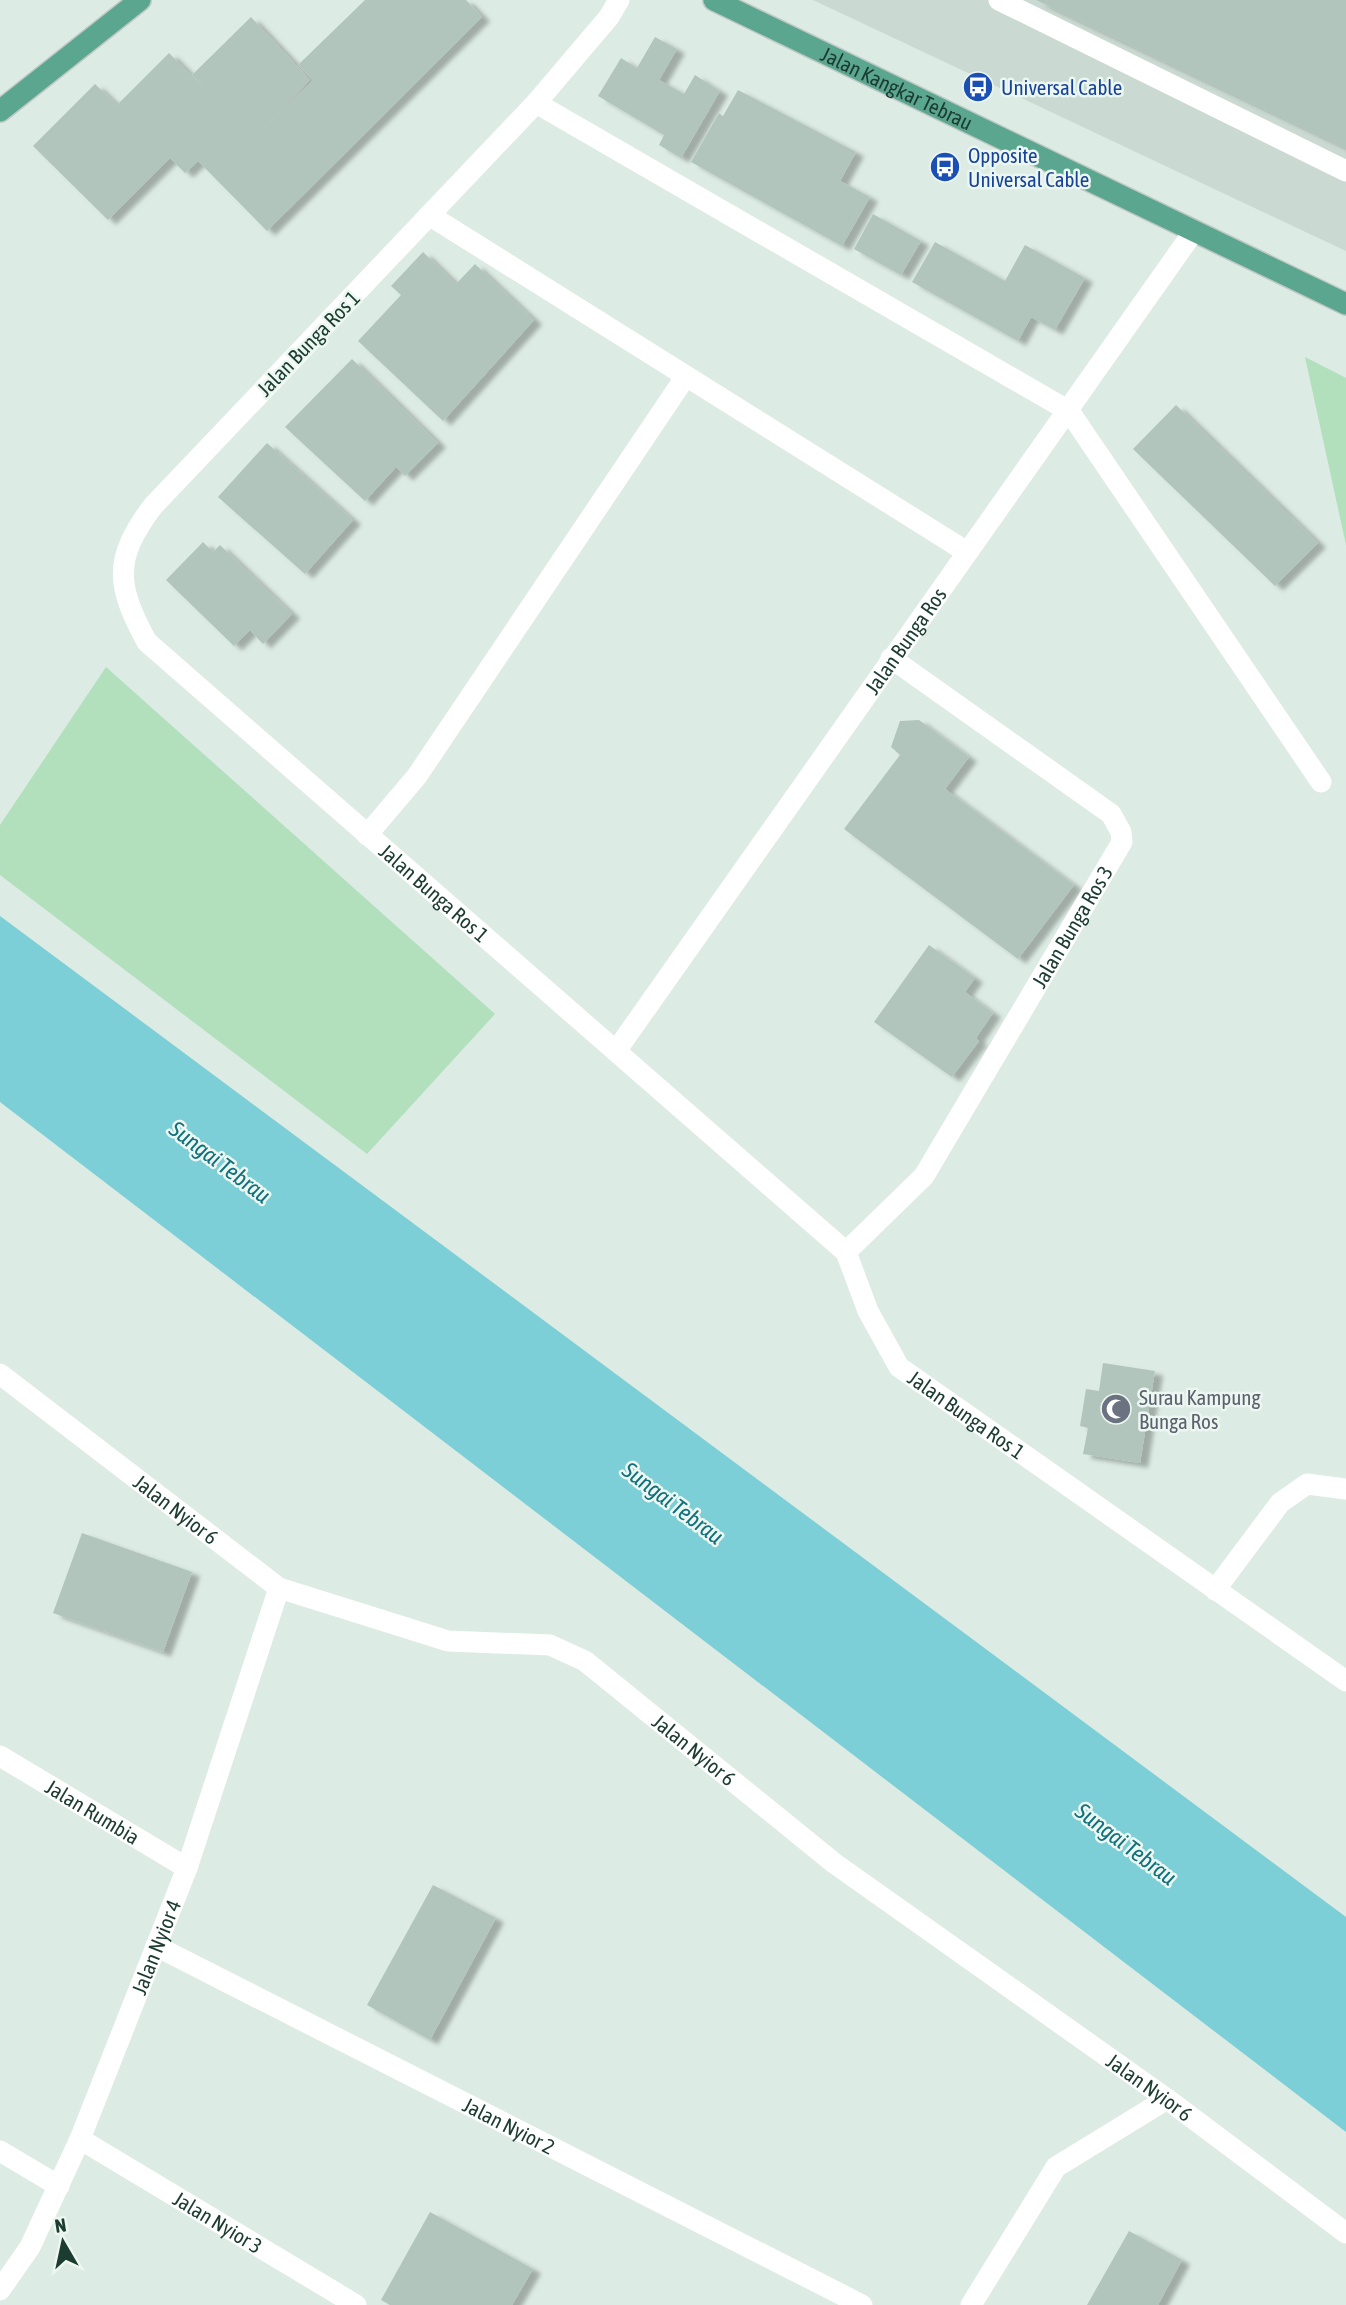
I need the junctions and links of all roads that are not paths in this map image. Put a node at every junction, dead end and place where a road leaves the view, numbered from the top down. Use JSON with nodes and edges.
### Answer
{"nodes":[{"id":1,"x":141,"y":0,"type":"edge"},
{"id":2,"x":619,"y":0,"type":"edge"},
{"id":3,"x":714,"y":0,"type":"edge"},
{"id":4,"x":999,"y":0,"type":"edge"},
{"id":5,"x":536,"y":103,"type":"junction"},
{"id":6,"x":0,"y":111,"type":"edge"},
{"id":7,"x":1346,"y":171,"type":"edge"},
{"id":8,"x":429,"y":215,"type":"junction"},
{"id":9,"x":1194,"y":230,"type":"junction"},
{"id":10,"x":1346,"y":304,"type":"edge"},
{"id":11,"x":686,"y":376,"type":"junction"},
{"id":12,"x":1069,"y":411,"type":"junction"},
{"id":13,"x":967,"y":552,"type":"junction"},
{"id":14,"x":891,"y":659,"type":"junction"},
{"id":15,"x":1321,"y":782,"type":"dead end"},
{"id":16,"x":367,"y":835,"type":"junction"},
{"id":17,"x":616,"y":1051,"type":"junction"},
{"id":18,"x":846,"y":1252,"type":"junction"},
{"id":19,"x":0,"y":1374,"type":"edge"},
{"id":20,"x":1346,"y":1489,"type":"edge"},
{"id":21,"x":279,"y":1588,"type":"junction"},
{"id":22,"x":1215,"y":1590,"type":"junction"},
{"id":23,"x":1346,"y":1681,"type":"edge"},
{"id":24,"x":0,"y":1756,"type":"edge"},
{"id":25,"x":187,"y":1868,"type":"junction"},
{"id":26,"x":156,"y":1946,"type":"junction"},
{"id":27,"x":1167,"y":2099,"type":"junction"},
{"id":28,"x":80,"y":2139,"type":"junction"},
{"id":29,"x":0,"y":2151,"type":"edge"},
{"id":30,"x":59,"y":2186,"type":"junction"},
{"id":31,"x":1346,"y":2233,"type":"edge"},
{"id":32,"x":0,"y":2290,"type":"edge"},
{"id":33,"x":356,"y":2305,"type":"edge"},
{"id":34,"x":862,"y":2305,"type":"edge"},
{"id":35,"x":971,"y":2305,"type":"edge"}],
"edges":[{"from":1,"to":6,"type":"main road"},
{"from":2,"to":5,"type":"street","name":"Jalan Bunga Ros 1"},
{"from":3,"to":9,"type":"main road","name":"Jalan Kangkar Tebrau"},
{"from":4,"to":7,"type":"street"},
{"from":5,"to":8,"type":"street","name":"Jalan Bunga Ros 1"},
{"from":5,"to":12,"type":"street"},
{"from":8,"to":11,"type":"street"},
{"from":8,"to":16,"type":"street","name":"Jalan Bunga Ros 1"},
{"from":9,"to":10,"type":"main road","name":"Jalan Kangkar Tebrau"},
{"from":9,"to":12,"type":"street","name":"Jalan Bunga Ros"},
{"from":11,"to":13,"type":"street"},
{"from":11,"to":16,"type":"street"},
{"from":12,"to":13,"type":"street","name":"Jalan Bunga Ros"},
{"from":12,"to":15,"type":"street"},
{"from":13,"to":14,"type":"street","name":"Jalan Bunga Ros"},
{"from":14,"to":17,"type":"street","name":"Jalan Bunga Ros"},
{"from":14,"to":18,"type":"street","name":"Jalan Bunga Ros 3"},
{"from":16,"to":17,"type":"street","name":"Jalan Bunga Ros 1"},
{"from":17,"to":18,"type":"street","name":"Jalan Bunga Ros 1"},
{"from":18,"to":22,"type":"street","name":"Jalan Bunga Ros 1"},
{"from":19,"to":21,"type":"street","name":"Jalan Nyior 6"},
{"from":20,"to":22,"type":"street"},
{"from":21,"to":25,"type":"street","name":"Jalan Nyior 4"},
{"from":21,"to":27,"type":"street","name":"Jalan Nyior 6"},
{"from":22,"to":23,"type":"street","name":"Jalan Bunga Ros 1"},
{"from":24,"to":25,"type":"street","name":"Jalan Rumbia"},
{"from":25,"to":26,"type":"street","name":"Jalan Nyior 4"},
{"from":26,"to":28,"type":"street","name":"Jalan Nyior 4"},
{"from":26,"to":34,"type":"street","name":"Jalan Nyior 2"},
{"from":27,"to":31,"type":"street","name":"Jalan Nyior 6"},
{"from":27,"to":35,"type":"street"},
{"from":28,"to":30,"type":"street","name":"Jalan Nyior 4"},
{"from":28,"to":33,"type":"street","name":"Jalan Nyior 3"},
{"from":29,"to":30,"type":"street"},
{"from":30,"to":32,"type":"street","name":"Jalan Nyior 4"}]}
